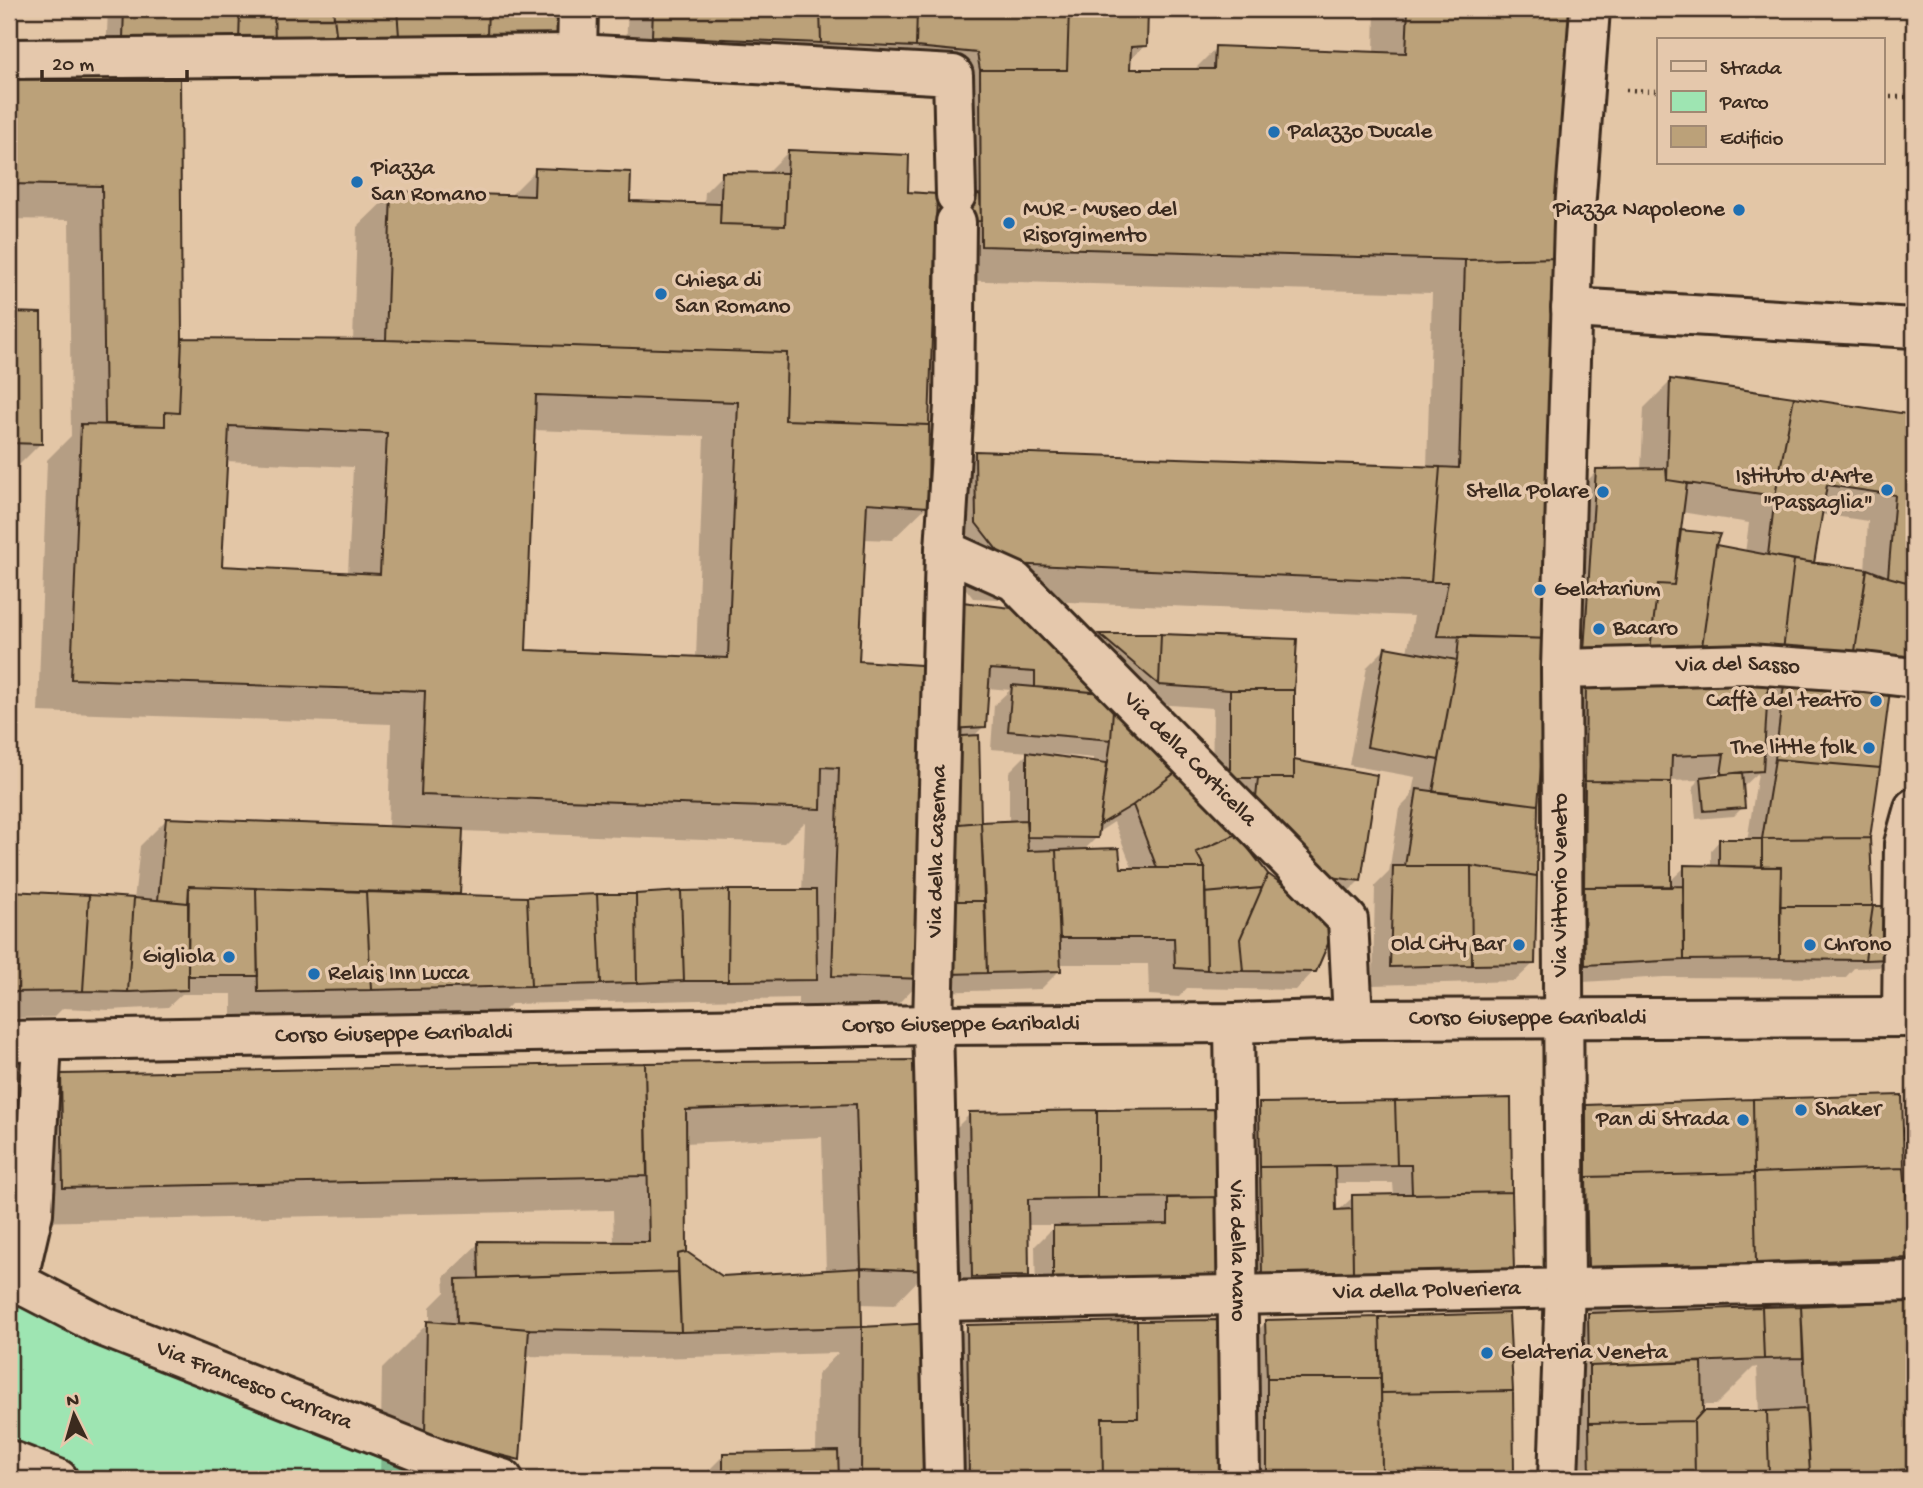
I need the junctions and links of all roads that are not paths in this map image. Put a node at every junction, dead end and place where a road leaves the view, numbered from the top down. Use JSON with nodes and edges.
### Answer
{"nodes":[{"id":1,"x":578,"y":9,"type":"edge"},
{"id":2,"x":1590,"y":9,"type":"edge"},
{"id":3,"x":577,"y":54,"type":"junction"},
{"id":4,"x":9,"y":59,"type":"edge"},
{"id":5,"x":1571,"y":308,"type":"junction"},
{"id":6,"x":1914,"y":328,"type":"edge"},
{"id":7,"x":945,"y":550,"type":"junction"},
{"id":8,"x":1561,"y":669,"type":"junction"},
{"id":9,"x":1914,"y":678,"type":"edge"},
{"id":10,"x":1914,"y":808,"type":"edge"},
{"id":11,"x":1908,"y":1017,"type":"edge"},
{"id":12,"x":1562,"y":1018,"type":"junction"},
{"id":13,"x":1353,"y":1019,"type":"junction"},
{"id":14,"x":1234,"y":1023,"type":"junction"},
{"id":15,"x":933,"y":1024,"type":"junction"},
{"id":16,"x":26,"y":1041,"type":"edge"},
{"id":17,"x":13,"y":1280,"type":"edge"},
{"id":18,"x":1914,"y":1281,"type":"edge"},
{"id":19,"x":1565,"y":1288,"type":"junction"},
{"id":20,"x":1237,"y":1295,"type":"junction"},
{"id":21,"x":941,"y":1301,"type":"junction"},
{"id":22,"x":9,"y":1460,"type":"edge"},
{"id":23,"x":58,"y":1479,"type":"edge"},
{"id":24,"x":503,"y":1479,"type":"edge"},
{"id":25,"x":944,"y":1479,"type":"edge"},
{"id":26,"x":1240,"y":1479,"type":"edge"},
{"id":27,"x":1558,"y":1479,"type":"edge"}],
"edges":[{"from":1,"to":3,"type":"street"},
{"from":2,"to":5,"type":"street"},
{"from":3,"to":4,"type":"street"},
{"from":3,"to":7,"type":"street","name":"Via della Caserma"},
{"from":5,"to":6,"type":"street"},
{"from":5,"to":8,"type":"street","name":"Via Vittorio Veneto"},
{"from":7,"to":13,"type":"street","name":"Via della Corticella"},
{"from":7,"to":15,"type":"street","name":"Via della Caserma"},
{"from":8,"to":9,"type":"street","name":"Via del Sasso"},
{"from":8,"to":12,"type":"street","name":"Via Vittorio Veneto"},
{"from":10,"to":11,"type":"street"},
{"from":11,"to":12,"type":"street","name":"Corso Giuseppe Garibaldi"},
{"from":12,"to":13,"type":"street","name":"Corso Giuseppe Garibaldi"},
{"from":12,"to":19,"type":"street","name":"Via Vittorio Veneto"},
{"from":13,"to":14,"type":"street","name":"Corso Giuseppe Garibaldi"},
{"from":14,"to":15,"type":"street","name":"Corso Giuseppe Garibaldi"},
{"from":14,"to":20,"type":"street","name":"Via della Mano"},
{"from":15,"to":16,"type":"street","name":"Corso Giuseppe Garibaldi"},
{"from":15,"to":21,"type":"street","name":"Via della Caserma"},
{"from":16,"to":17,"type":"street"},
{"from":17,"to":24,"type":"street","name":"Via Francesco Carrara"},
{"from":18,"to":19,"type":"street","name":"Via della Polveriera"},
{"from":19,"to":20,"type":"street","name":"Via della Polveriera"},
{"from":19,"to":27,"type":"street","name":"Via Vittorio Veneto"},
{"from":20,"to":21,"type":"street","name":"Via della Polveriera"},
{"from":20,"to":26,"type":"street","name":"Via della Mano"},
{"from":21,"to":25,"type":"street","name":"Via della Caserma"},
{"from":22,"to":23,"type":"street"}]}
